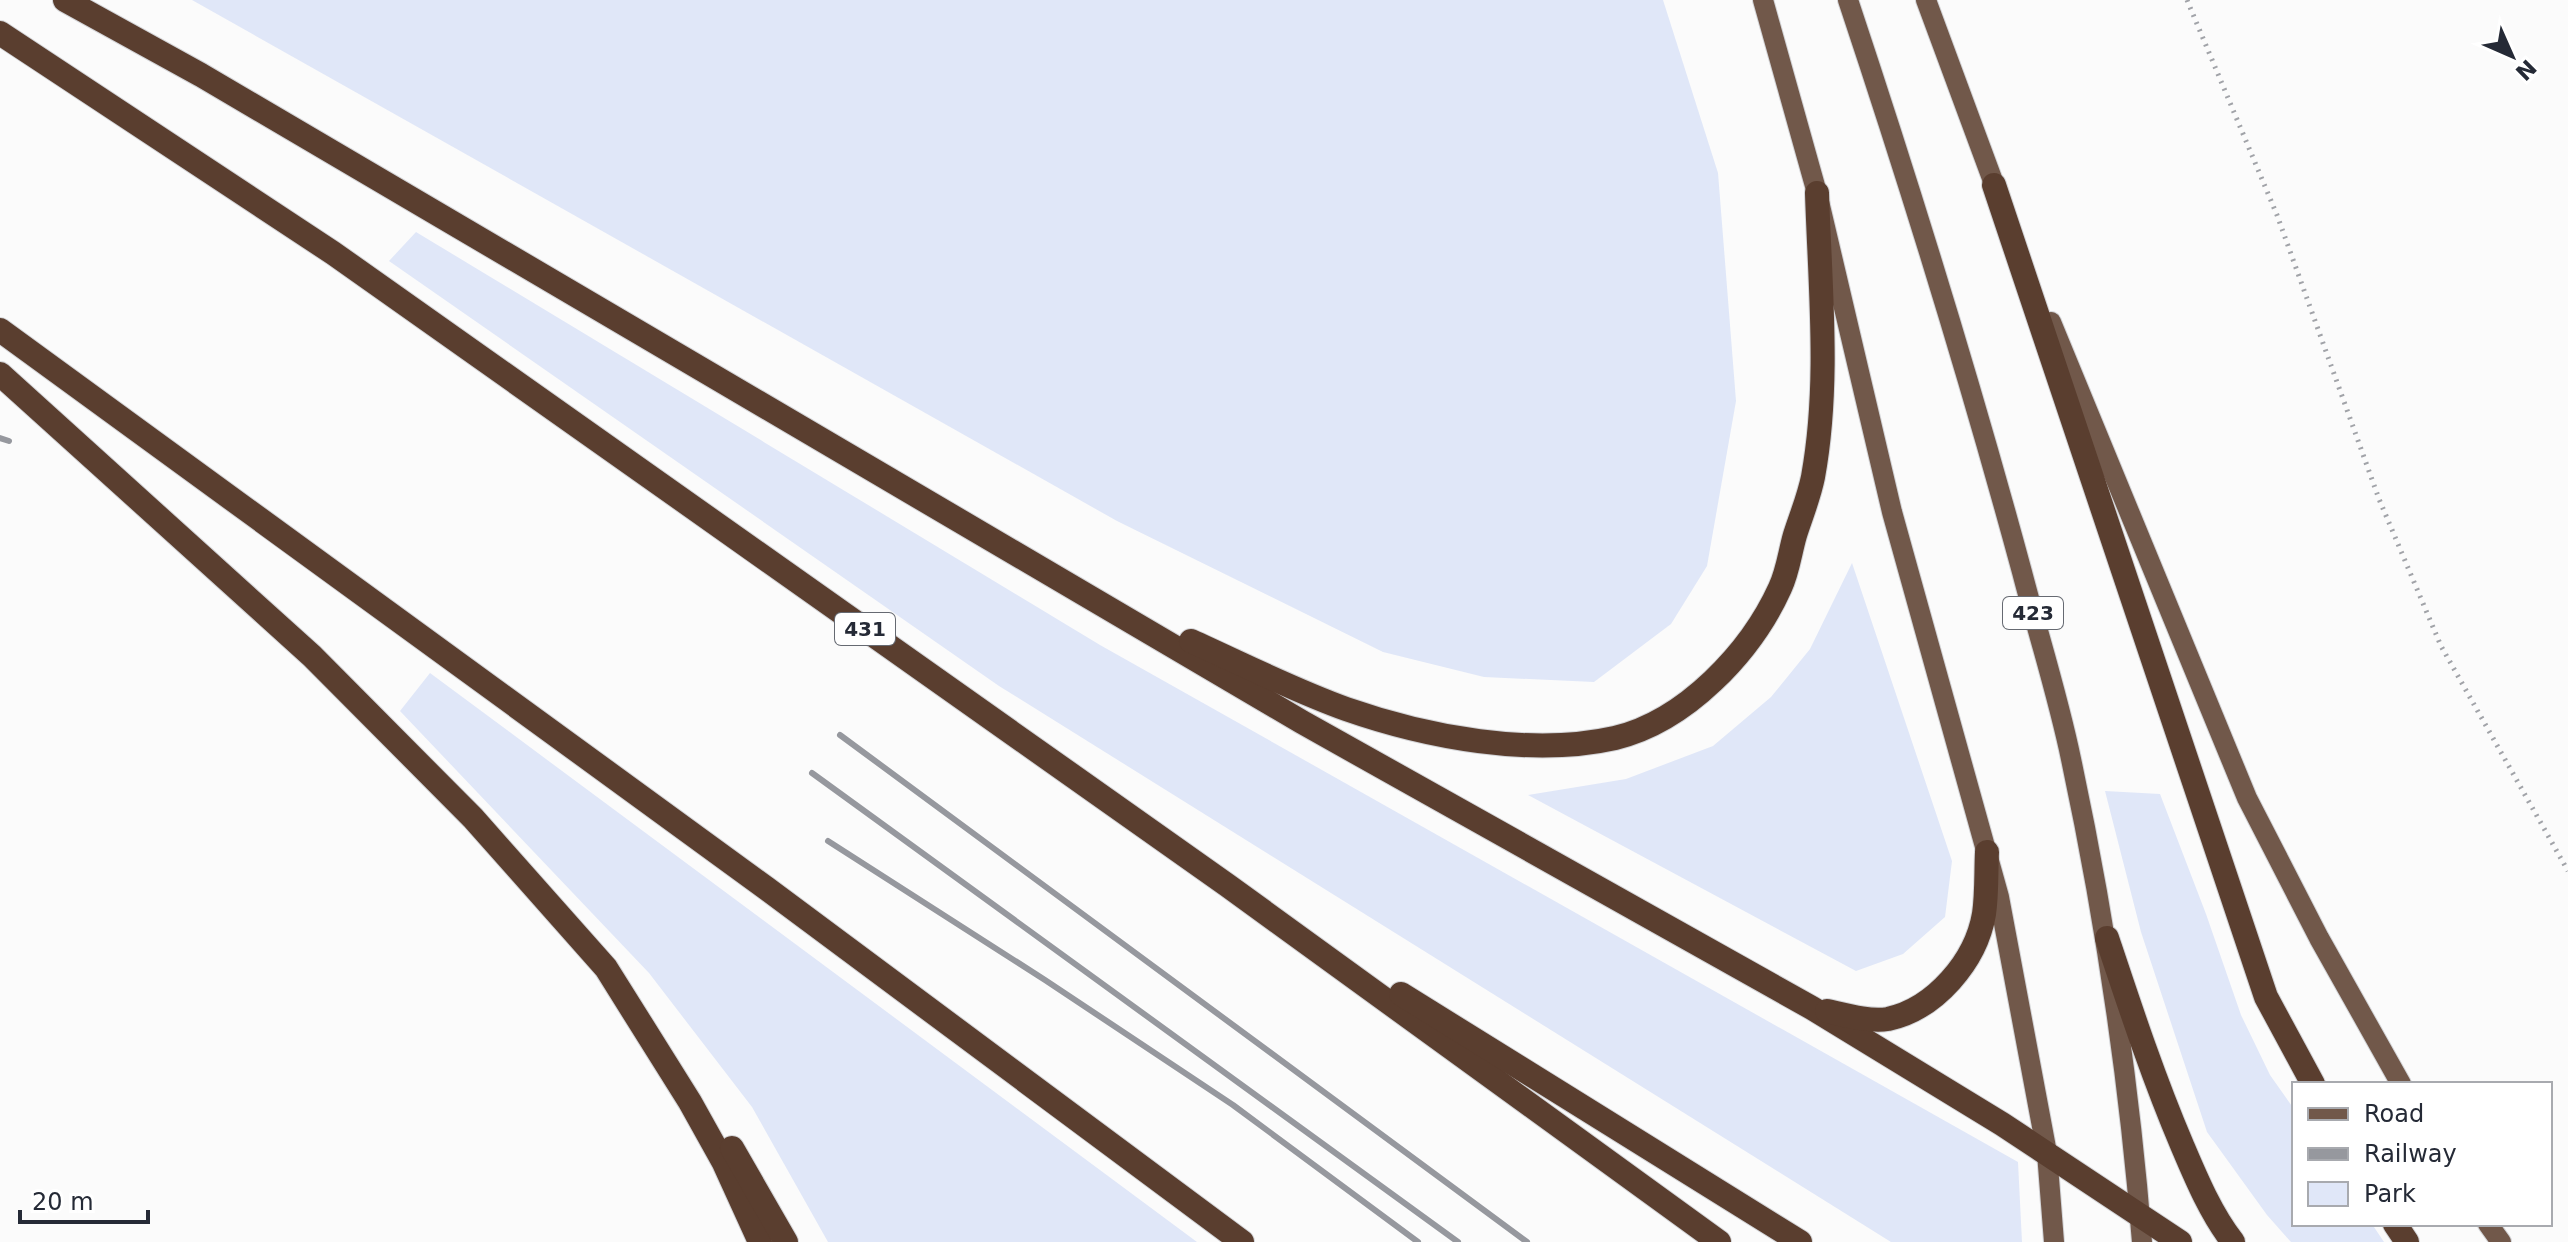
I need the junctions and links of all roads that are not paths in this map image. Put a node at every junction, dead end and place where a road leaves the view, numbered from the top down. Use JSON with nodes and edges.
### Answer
{"nodes":[{"id":1,"x":65,"y":0,"type":"edge"},
{"id":2,"x":1763,"y":0,"type":"edge"},
{"id":3,"x":1848,"y":0,"type":"edge"},
{"id":4,"x":1926,"y":0,"type":"edge"},
{"id":5,"x":0,"y":33,"type":"edge"},
{"id":6,"x":1994,"y":185,"type":"junction"},
{"id":7,"x":1817,"y":193,"type":"junction"},
{"id":8,"x":0,"y":330,"type":"edge"},
{"id":9,"x":0,"y":374,"type":"edge"},
{"id":10,"x":1090,"y":597,"type":"junction"},
{"id":11,"x":1987,"y":852,"type":"junction"},
{"id":12,"x":1227,"y":885,"type":"junction"},
{"id":13,"x":2107,"y":938,"type":"junction"},
{"id":14,"x":1812,"y":1008,"type":"junction"},
{"id":15,"x":633,"y":1010,"type":"junction"},
{"id":16,"x":2312,"y":1082,"type":"edge"},
{"id":17,"x":2400,"y":1082,"type":"edge"},
{"id":18,"x":2047,"y":1153,"type":"junction"},
{"id":19,"x":2140,"y":1215,"type":"junction"},
{"id":20,"x":760,"y":1242,"type":"edge"},
{"id":21,"x":786,"y":1242,"type":"edge"},
{"id":22,"x":1242,"y":1242,"type":"edge"},
{"id":23,"x":1719,"y":1242,"type":"edge"},
{"id":24,"x":1800,"y":1242,"type":"edge"},
{"id":25,"x":2054,"y":1242,"type":"edge"},
{"id":26,"x":2142,"y":1242,"type":"edge"},
{"id":27,"x":2180,"y":1242,"type":"edge"},
{"id":28,"x":2233,"y":1242,"type":"edge"}],
"edges":[{"from":1,"to":10,"type":"highway"},
{"from":2,"to":7,"type":"main road"},
{"from":3,"to":13,"type":"main road","number":"423"},
{"from":4,"to":6,"type":"main road"},
{"from":5,"to":12,"type":"highway","number":"431"},
{"from":6,"to":16,"type":"highway"},
{"from":6,"to":17,"type":"main road"},
{"from":7,"to":10,"type":"highway"},
{"from":7,"to":11,"type":"main road"},
{"from":8,"to":22,"type":"highway"},
{"from":9,"to":15,"type":"highway"},
{"from":10,"to":14,"type":"highway"},
{"from":11,"to":14,"type":"highway"},
{"from":11,"to":18,"type":"main road"},
{"from":12,"to":23,"type":"highway","number":"431"},
{"from":12,"to":24,"type":"highway"},
{"from":13,"to":19,"type":"main road","number":"423"},
{"from":13,"to":28,"type":"highway"},
{"from":14,"to":18,"type":"highway"},
{"from":15,"to":20,"type":"highway"},
{"from":15,"to":21,"type":"highway"},
{"from":18,"to":19,"type":"highway"},
{"from":18,"to":25,"type":"main road"},
{"from":19,"to":26,"type":"main road","number":"423"},
{"from":19,"to":27,"type":"highway"}]}
